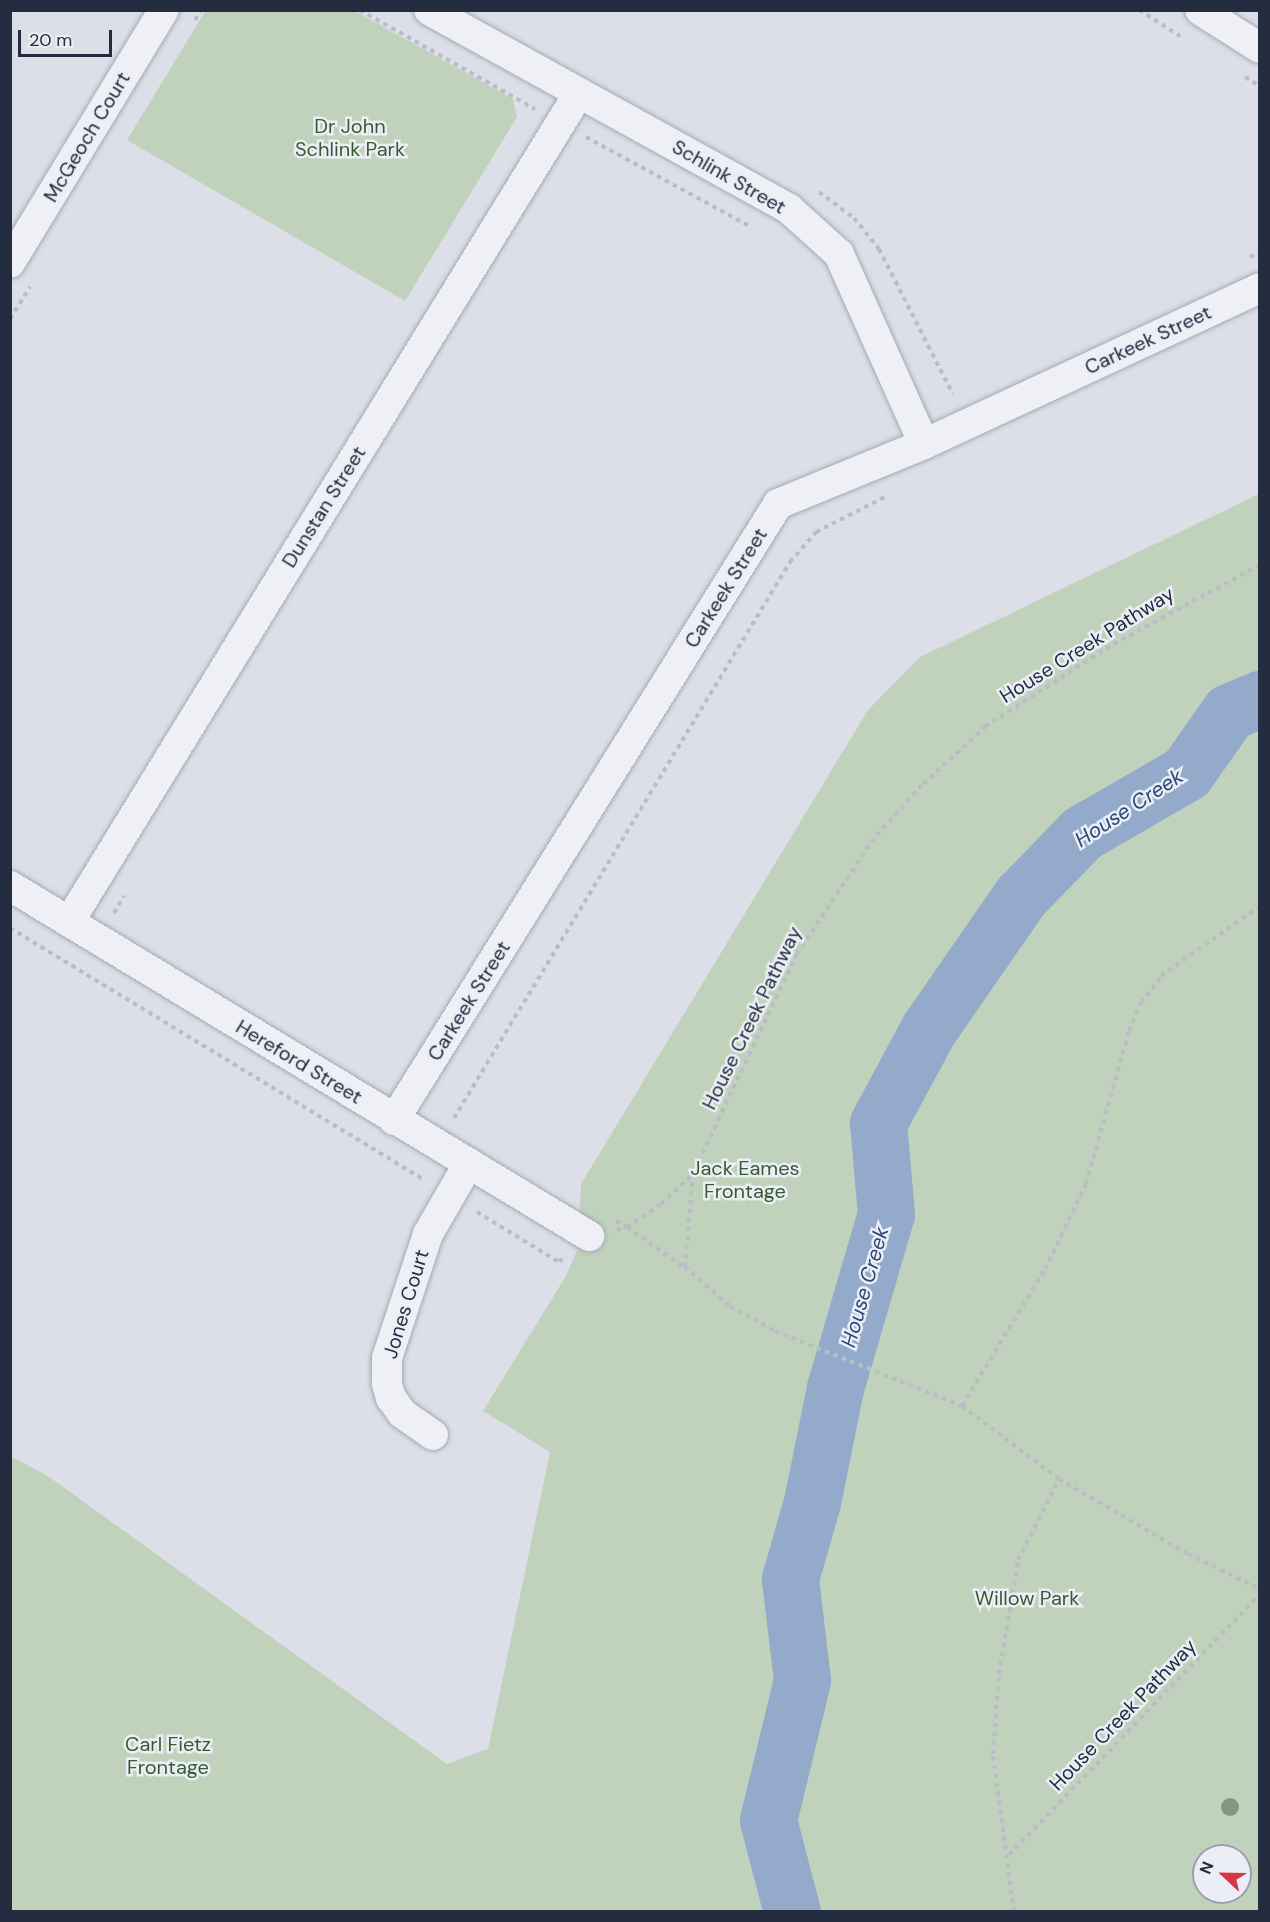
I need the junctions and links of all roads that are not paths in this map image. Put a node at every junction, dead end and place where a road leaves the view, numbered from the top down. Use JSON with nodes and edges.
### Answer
{"nodes":[{"id":1,"x":164,"y":10,"type":"edge"},
{"id":2,"x":429,"y":10,"type":"edge"},
{"id":3,"x":1200,"y":10,"type":"edge"},
{"id":4,"x":1260,"y":48,"type":"edge"},
{"id":5,"x":579,"y":93,"type":"junction"},
{"id":6,"x":10,"y":263,"type":"edge"},
{"id":7,"x":1260,"y":288,"type":"edge"},
{"id":8,"x":924,"y":444,"type":"junction"},
{"id":9,"x":10,"y":886,"type":"edge"},
{"id":10,"x":69,"y":922,"type":"junction"},
{"id":11,"x":394,"y":1120,"type":"junction"},
{"id":12,"x":469,"y":1163,"type":"junction"},
{"id":13,"x":589,"y":1236,"type":"road end"},
{"id":14,"x":433,"y":1435,"type":"dead end"}],
"edges":[{"from":1,"to":6,"type":"street","name":"McGeoch Court"},
{"from":2,"to":5,"type":"street","name":"Schlink Street"},
{"from":3,"to":4,"type":"street"},
{"from":5,"to":8,"type":"street","name":"Schlink Street"},
{"from":5,"to":10,"type":"street","name":"Dunstan Street"},
{"from":7,"to":8,"type":"street","name":"Carkeek Street"},
{"from":8,"to":11,"type":"street","name":"Carkeek Street"},
{"from":9,"to":10,"type":"street","name":"Hereford Street"},
{"from":10,"to":11,"type":"street","name":"Hereford Street"},
{"from":11,"to":12,"type":"street","name":"Hereford Street"},
{"from":12,"to":13,"type":"street","name":"Hereford Street"},
{"from":12,"to":14,"type":"street","name":"Jones Court"}]}
